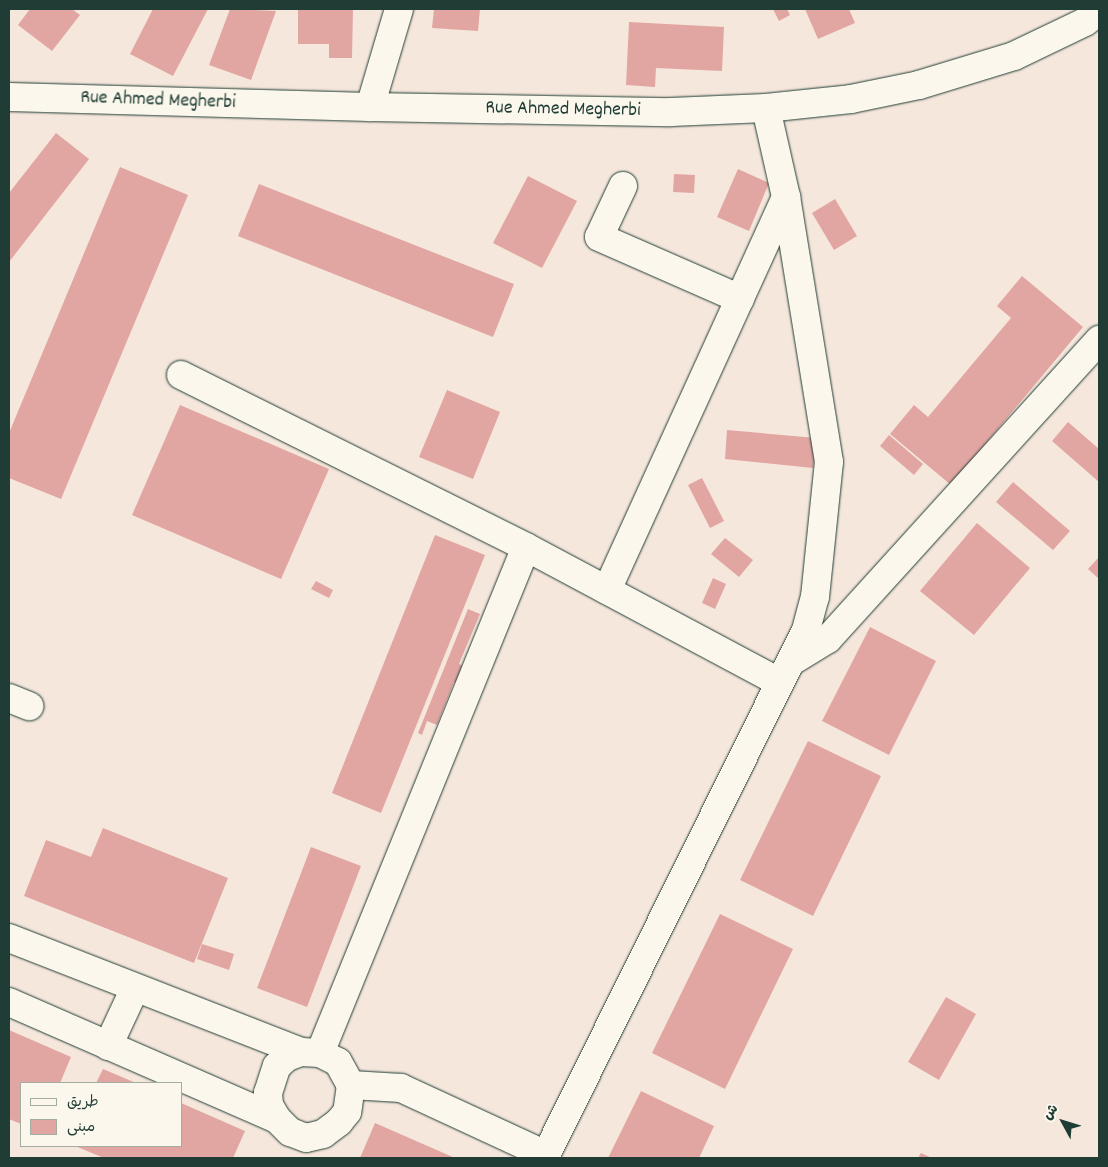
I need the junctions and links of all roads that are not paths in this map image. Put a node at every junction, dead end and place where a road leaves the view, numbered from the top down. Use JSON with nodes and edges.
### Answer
{"nodes":[{"id":1,"x":399,"y":9,"type":"edge"},
{"id":2,"x":1099,"y":11,"type":"edge"},
{"id":3,"x":9,"y":97,"type":"edge"},
{"id":4,"x":370,"y":107,"type":"junction"},
{"id":5,"x":766,"y":108,"type":"junction"},
{"id":6,"x":623,"y":186,"type":"dead end"},
{"id":7,"x":786,"y":197,"type":"junction"},
{"id":8,"x":740,"y":299,"type":"junction"},
{"id":9,"x":1099,"y":340,"type":"edge"},
{"id":10,"x":182,"y":375,"type":"dead end"},
{"id":11,"x":526,"y":547,"type":"junction"},
{"id":12,"x":607,"y":590,"type":"junction"},
{"id":13,"x":786,"y":672,"type":"junction"},
{"id":14,"x":9,"y":938,"type":"edge"},
{"id":15,"x":135,"y":988,"type":"junction"},
{"id":16,"x":9,"y":1002,"type":"edge"},
{"id":17,"x":108,"y":1046,"type":"junction"},
{"id":18,"x":310,"y":1052,"type":"junction"},
{"id":19,"x":351,"y":1085,"type":"junction"},
{"id":20,"x":277,"y":1119,"type":"junction"},
{"id":21,"x":300,"y":1148,"type":"edge"},
{"id":22,"x":545,"y":1157,"type":"edge"}],
"edges":[{"from":1,"to":4,"type":"main road"},
{"from":2,"to":5,"type":"main road","name":"Rue Ahmed Megherbi"},
{"from":3,"to":4,"type":"main road","name":"Rue Ahmed Megherbi"},
{"from":4,"to":5,"type":"main road","name":"Rue Ahmed Megherbi"},
{"from":5,"to":7,"type":"main road"},
{"from":6,"to":8,"type":"main road"},
{"from":7,"to":8,"type":"main road"},
{"from":7,"to":13,"type":"main road"},
{"from":8,"to":12,"type":"main road"},
{"from":9,"to":13,"type":"main road"},
{"from":10,"to":11,"type":"main road"},
{"from":11,"to":12,"type":"main road"},
{"from":11,"to":18,"type":"main road"},
{"from":12,"to":13,"type":"main road"},
{"from":13,"to":22,"type":"main road"},
{"from":14,"to":15,"type":"main road"},
{"from":15,"to":17,"type":"main road"},
{"from":15,"to":18,"type":"main road"},
{"from":16,"to":17,"type":"main road"},
{"from":17,"to":20,"type":"main road"},
{"from":18,"to":19,"type":"main road"},
{"from":18,"to":20,"type":"main road"},
{"from":19,"to":21,"type":"main road"},
{"from":19,"to":22,"type":"main road"},
{"from":20,"to":21,"type":"main road"}]}
